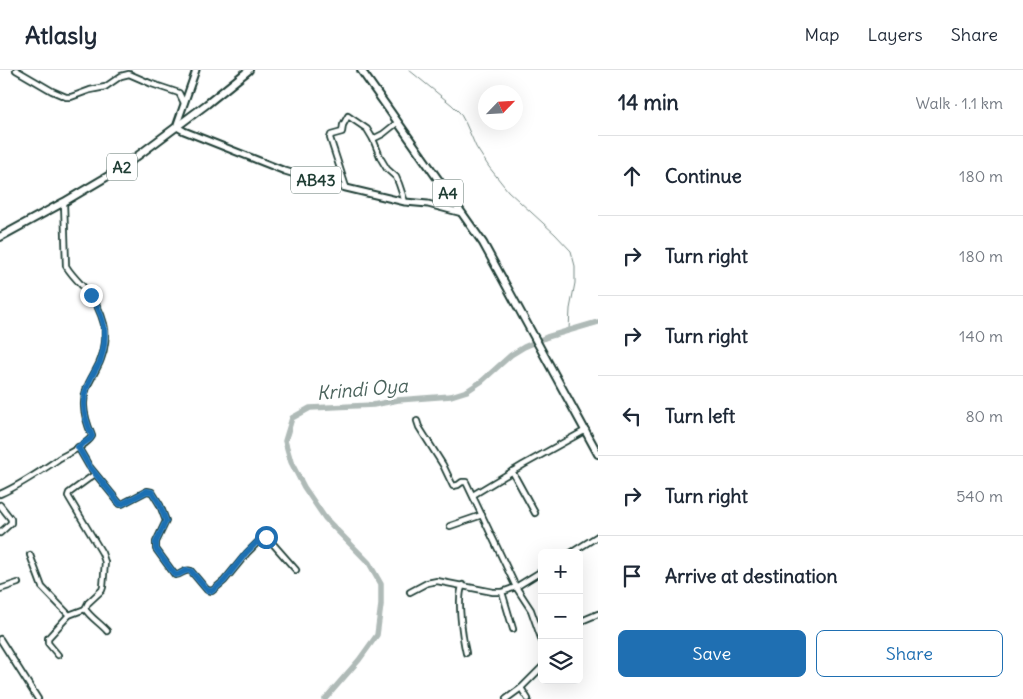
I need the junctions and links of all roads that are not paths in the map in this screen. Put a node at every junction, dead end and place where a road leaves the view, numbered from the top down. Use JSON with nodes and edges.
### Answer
{"nodes":[{"id":1,"x":16,"y":70,"type":"edge"},
{"id":2,"x":196,"y":70,"type":"edge"},
{"id":3,"x":249,"y":70,"type":"edge"},
{"id":4,"x":361,"y":70,"type":"edge"},
{"id":5,"x":184,"y":103,"type":"junction"},
{"id":6,"x":398,"y":122,"type":"junction"},
{"id":7,"x":176,"y":127,"type":"junction"},
{"id":8,"x":373,"y":139,"type":"junction"},
{"id":9,"x":346,"y":187,"type":"junction"},
{"id":10,"x":64,"y":202,"type":"junction"},
{"id":11,"x":405,"y":202,"type":"junction"},
{"id":12,"x":462,"y":213,"type":"junction"},
{"id":13,"x":0,"y":237,"type":"edge"},
{"id":14,"x":417,"y":420,"type":"dead end"},
{"id":15,"x":586,"y":430,"type":"junction"},
{"id":16,"x":78,"y":447,"type":"junction"},
{"id":17,"x":598,"y":454,"type":"edge"},
{"id":18,"x":512,"y":471,"type":"junction"},
{"id":19,"x":96,"y":474,"type":"junction"},
{"id":20,"x":0,"y":494,"type":"edge"},
{"id":21,"x":473,"y":495,"type":"junction"},
{"id":22,"x":0,"y":505,"type":"edge"},
{"id":23,"x":2,"y":512,"type":"edge"},
{"id":24,"x":535,"y":513,"type":"dead end"},
{"id":25,"x":482,"y":515,"type":"junction"},
{"id":26,"x":450,"y":526,"type":"dead end"},
{"id":27,"x":0,"y":532,"type":"edge"},
{"id":28,"x":598,"y":536,"type":"edge"},
{"id":29,"x":577,"y":549,"type":"edge"},
{"id":30,"x":30,"y":555,"type":"dead end"},
{"id":31,"x":296,"y":570,"type":"dead end"},
{"id":32,"x":538,"y":573,"type":"edge"},
{"id":33,"x":18,"y":583,"type":"dead end"},
{"id":34,"x":463,"y":585,"type":"junction"},
{"id":35,"x":516,"y":587,"type":"junction"},
{"id":36,"x":0,"y":589,"type":"edge"},
{"id":37,"x":410,"y":592,"type":"dead end"},
{"id":38,"x":502,"y":592,"type":"junction"},
{"id":39,"x":85,"y":609,"type":"junction"},
{"id":40,"x":598,"y":614,"type":"edge"},
{"id":41,"x":69,"y":615,"type":"junction"},
{"id":42,"x":583,"y":620,"type":"edge"},
{"id":43,"x":513,"y":629,"type":"dead end"},
{"id":44,"x":107,"y":631,"type":"dead end"},
{"id":45,"x":0,"y":639,"type":"edge"},
{"id":46,"x":541,"y":639,"type":"edge"},
{"id":47,"x":466,"y":653,"type":"dead end"},
{"id":48,"x":58,"y":655,"type":"dead end"},
{"id":49,"x":538,"y":671,"type":"edge"},
{"id":50,"x":521,"y":688,"type":"junction"},
{"id":51,"x":38,"y":699,"type":"edge"},
{"id":52,"x":506,"y":699,"type":"edge"},
{"id":53,"x":528,"y":699,"type":"edge"}],
"edges":[{"from":1,"to":5,"type":"street"},
{"from":2,"to":5,"type":"main road"},
{"from":3,"to":7,"type":"highway","number":"A2"},
{"from":4,"to":6,"type":"highway","number":"A4"},
{"from":5,"to":7,"type":"main road"},
{"from":6,"to":8,"type":"street"},
{"from":6,"to":12,"type":"highway","number":"A4"},
{"from":7,"to":9,"type":"main road","number":"AB43"},
{"from":7,"to":10,"type":"highway","number":"A2"},
{"from":8,"to":9,"type":"street"},
{"from":8,"to":11,"type":"street"},
{"from":9,"to":11,"type":"main road","number":"AB43"},
{"from":10,"to":13,"type":"highway","number":"A2"},
{"from":10,"to":16,"type":"street"},
{"from":11,"to":12,"type":"main road","number":"AB43"},
{"from":12,"to":15,"type":"highway","number":"A4"},
{"from":14,"to":21,"type":"street"},
{"from":15,"to":17,"type":"highway","number":"A4"},
{"from":15,"to":18,"type":"street"},
{"from":16,"to":19,"type":"street"},
{"from":16,"to":20,"type":"street"},
{"from":18,"to":21,"type":"street"},
{"from":18,"to":24,"type":"street"},
{"from":19,"to":31,"type":"street"},
{"from":19,"to":39,"type":"street"},
{"from":21,"to":25,"type":"street"},
{"from":22,"to":23,"type":"street"},
{"from":23,"to":27,"type":"street"},
{"from":25,"to":26,"type":"street"},
{"from":25,"to":35,"type":"street"},
{"from":28,"to":29,"type":"street"},
{"from":30,"to":41,"type":"street"},
{"from":32,"to":35,"type":"street"},
{"from":33,"to":36,"type":"street"},
{"from":34,"to":37,"type":"street"},
{"from":34,"to":38,"type":"street"},
{"from":34,"to":47,"type":"street"},
{"from":35,"to":38,"type":"street"},
{"from":35,"to":46,"type":"street"},
{"from":38,"to":43,"type":"street"},
{"from":39,"to":41,"type":"street"},
{"from":39,"to":44,"type":"street"},
{"from":40,"to":42,"type":"street"},
{"from":41,"to":48,"type":"street"},
{"from":45,"to":51,"type":"street"},
{"from":49,"to":50,"type":"street"},
{"from":50,"to":52,"type":"street"},
{"from":50,"to":53,"type":"street"}]}
